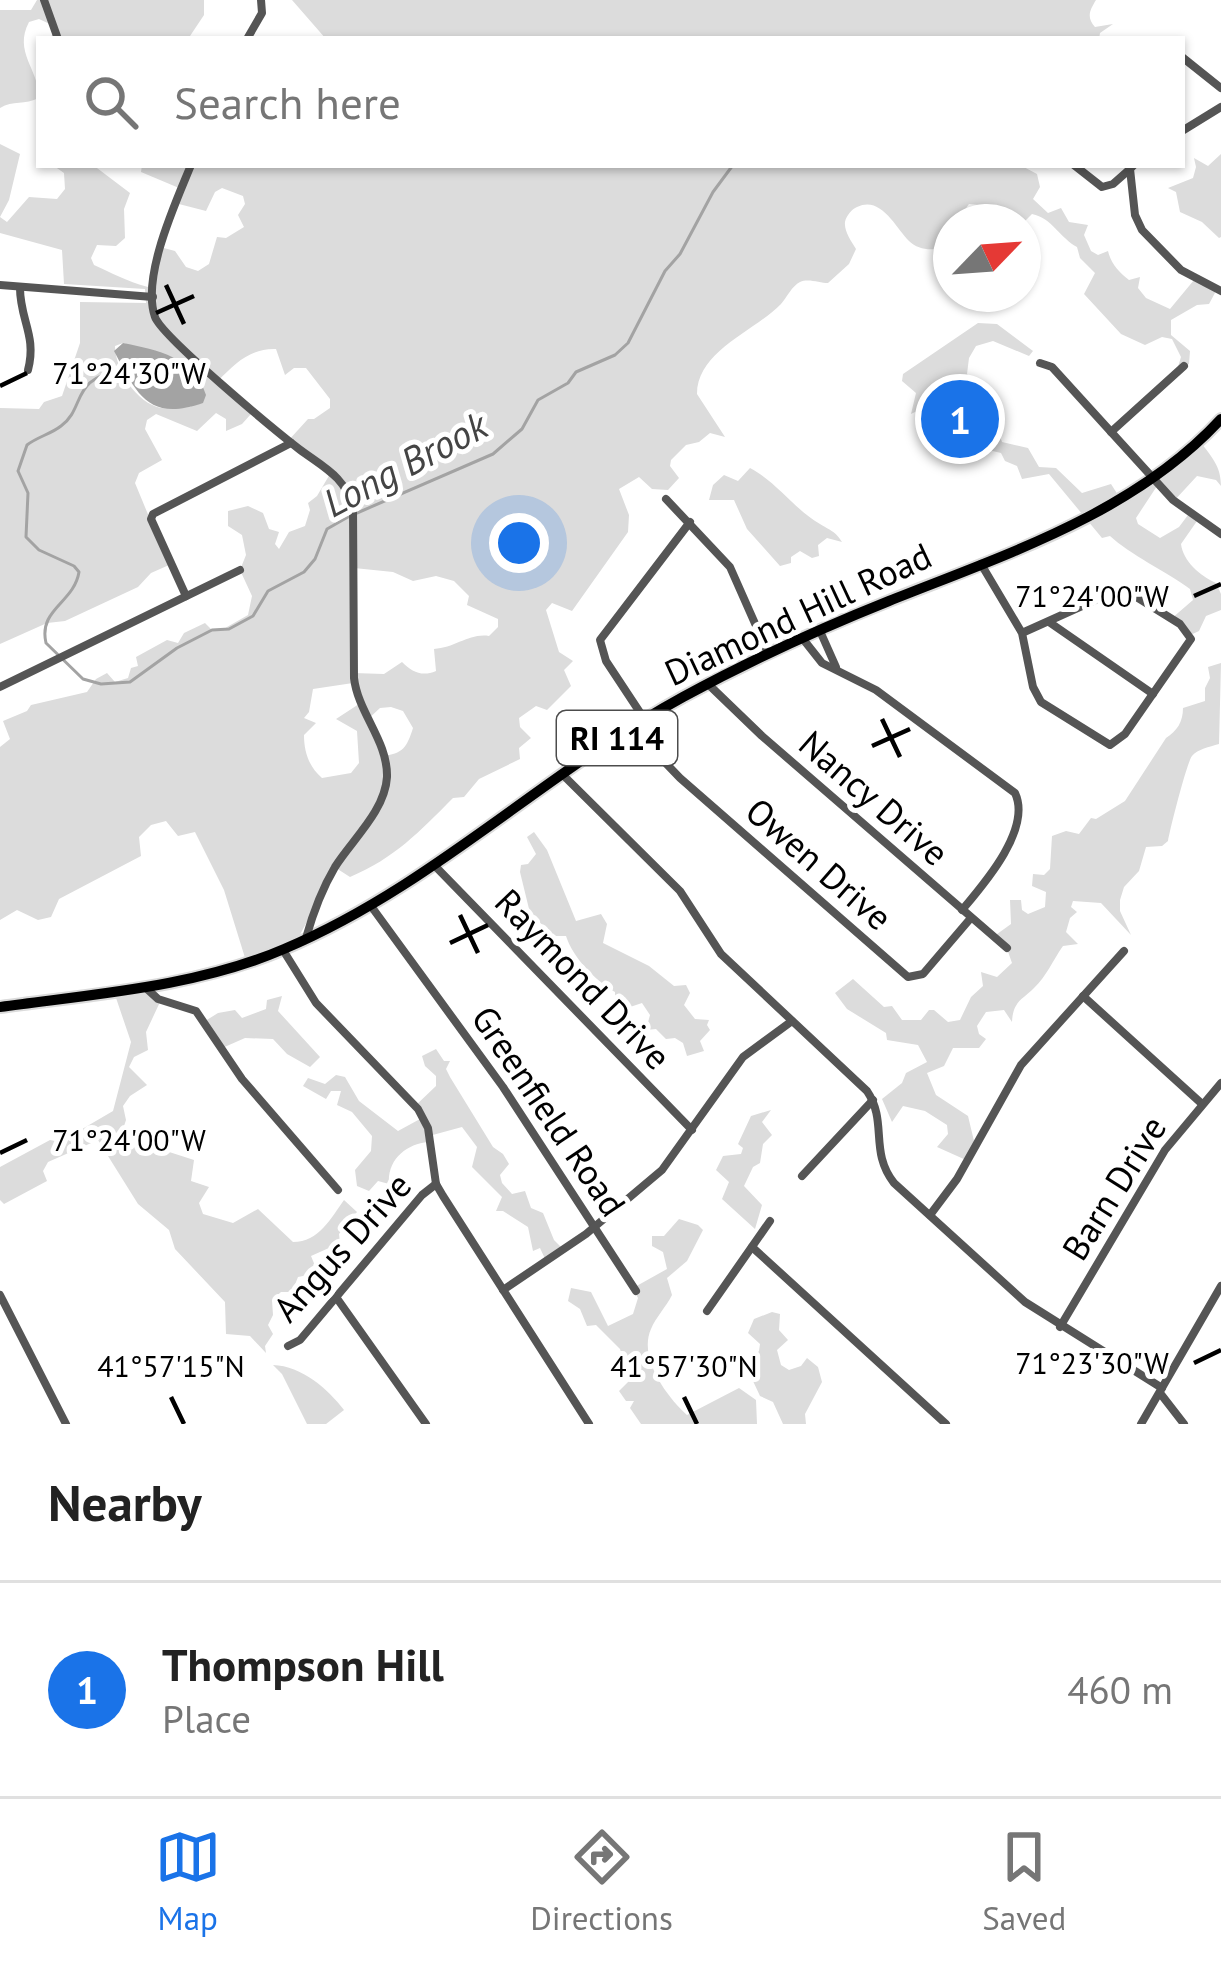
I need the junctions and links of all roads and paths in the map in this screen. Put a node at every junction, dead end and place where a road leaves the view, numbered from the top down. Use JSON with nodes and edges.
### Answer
{"nodes":[{"id":1,"x":44,"y":0,"type":"edge"},
{"id":2,"x":261,"y":0,"type":"edge"},
{"id":3,"x":57,"y":36,"type":"edge"},
{"id":4,"x":250,"y":36,"type":"edge"},
{"id":5,"x":1185,"y":59,"type":"edge"},
{"id":6,"x":1221,"y":88,"type":"edge"},
{"id":7,"x":1221,"y":106,"type":"edge"},
{"id":8,"x":1185,"y":129,"type":"edge"},
{"id":9,"x":190,"y":168,"type":"edge"},
{"id":10,"x":1078,"y":168,"type":"edge"},
{"id":11,"x":1131,"y":168,"type":"edge"},
{"id":12,"x":1132,"y":168,"type":"edge"},
{"id":13,"x":0,"y":285,"type":"edge"},
{"id":14,"x":20,"y":288,"type":"junction"},
{"id":15,"x":1221,"y":291,"type":"edge"},
{"id":16,"x":153,"y":297,"type":"junction"},
{"id":17,"x":1040,"y":363,"type":"dead end"},
{"id":18,"x":1184,"y":366,"type":"dead end"},
{"id":19,"x":28,"y":370,"type":"dead end"},
{"id":20,"x":1221,"y":419,"type":"edge"},
{"id":21,"x":1112,"y":431,"type":"junction"},
{"id":22,"x":292,"y":443,"type":"junction"},
{"id":23,"x":1154,"y":476,"type":"junction"},
{"id":24,"x":666,"y":499,"type":"dead end"},
{"id":25,"x":690,"y":522,"type":"junction"},
{"id":26,"x":1221,"y":535,"type":"edge"},
{"id":27,"x":981,"y":564,"type":"junction"},
{"id":28,"x":240,"y":571,"type":"dead end"},
{"id":29,"x":186,"y":596,"type":"junction"},
{"id":30,"x":1049,"y":622,"type":"junction"},
{"id":31,"x":820,"y":631,"type":"junction"},
{"id":32,"x":1022,"y":633,"type":"junction"},
{"id":33,"x":803,"y":639,"type":"junction"},
{"id":34,"x":769,"y":654,"type":"junction"},
{"id":35,"x":837,"y":668,"type":"junction"},
{"id":36,"x":708,"y":684,"type":"junction"},
{"id":37,"x":0,"y":687,"type":"edge"},
{"id":38,"x":1153,"y":694,"type":"junction"},
{"id":39,"x":645,"y":720,"type":"junction"},
{"id":40,"x":632,"y":728,"type":"junction"},
{"id":41,"x":563,"y":775,"type":"junction"},
{"id":42,"x":435,"y":866,"type":"junction"},
{"id":43,"x":371,"y":906,"type":"junction"},
{"id":44,"x":962,"y":910,"type":"junction"},
{"id":45,"x":970,"y":919,"type":"junction"},
{"id":46,"x":306,"y":939,"type":"junction"},
{"id":47,"x":1007,"y":949,"type":"dead end"},
{"id":48,"x":283,"y":950,"type":"junction"},
{"id":49,"x":1124,"y":951,"type":"dead end"},
{"id":50,"x":145,"y":987,"type":"junction"},
{"id":51,"x":1083,"y":996,"type":"junction"},
{"id":52,"x":0,"y":1007,"type":"edge"},
{"id":53,"x":792,"y":1021,"type":"junction"},
{"id":54,"x":1221,"y":1083,"type":"edge"},
{"id":55,"x":873,"y":1100,"type":"junction"},
{"id":56,"x":1201,"y":1103,"type":"junction"},
{"id":57,"x":692,"y":1130,"type":"junction"},
{"id":58,"x":802,"y":1176,"type":"dead end"},
{"id":59,"x":436,"y":1184,"type":"junction"},
{"id":60,"x":338,"y":1190,"type":"dead end"},
{"id":61,"x":930,"y":1215,"type":"junction"},
{"id":62,"x":770,"y":1221,"type":"dead end"},
{"id":63,"x":594,"y":1225,"type":"junction"},
{"id":64,"x":752,"y":1247,"type":"junction"},
{"id":65,"x":1221,"y":1286,"type":"edge"},
{"id":66,"x":503,"y":1290,"type":"junction"},
{"id":67,"x":637,"y":1291,"type":"dead end"},
{"id":68,"x":0,"y":1294,"type":"edge"},
{"id":69,"x":335,"y":1297,"type":"junction"},
{"id":70,"x":707,"y":1311,"type":"dead end"},
{"id":71,"x":1060,"y":1327,"type":"junction"},
{"id":72,"x":288,"y":1346,"type":"dead end"},
{"id":73,"x":1161,"y":1390,"type":"junction"},
{"id":74,"x":66,"y":1424,"type":"edge"},
{"id":75,"x":426,"y":1424,"type":"edge"},
{"id":76,"x":589,"y":1424,"type":"edge"},
{"id":77,"x":946,"y":1424,"type":"edge"},
{"id":78,"x":1142,"y":1424,"type":"edge"},
{"id":79,"x":1184,"y":1424,"type":"edge"}],
"edges":[{"from":1,"to":3,"type":"street"},
{"from":2,"to":4,"type":"street"},
{"from":5,"to":6,"type":"street"},
{"from":7,"to":8,"type":"street"},
{"from":9,"to":16,"type":"street"},
{"from":10,"to":11,"type":"street"},
{"from":12,"to":15,"type":"street"},
{"from":13,"to":14,"type":"street"},
{"from":14,"to":16,"type":"street"},
{"from":14,"to":19,"type":"street"},
{"from":16,"to":22,"type":"street"},
{"from":17,"to":21,"type":"street"},
{"from":18,"to":21,"type":"street"},
{"from":20,"to":23,"type":"main road","name":"Diamond Hill Road","number":"RI 114"},
{"from":21,"to":23,"type":"street"},
{"from":22,"to":29,"type":"street"},
{"from":22,"to":46,"type":"street"},
{"from":23,"to":26,"type":"street"},
{"from":23,"to":27,"type":"main road","name":"Diamond Hill Road","number":"RI 114"},
{"from":24,"to":25,"type":"street"},
{"from":25,"to":34,"type":"street"},
{"from":25,"to":39,"type":"street"},
{"from":27,"to":31,"type":"main road","name":"Diamond Hill Road","number":"RI 114"},
{"from":27,"to":32,"type":"street"},
{"from":28,"to":29,"type":"street"},
{"from":29,"to":37,"type":"street"},
{"from":30,"to":32,"type":"street"},
{"from":30,"to":38,"type":"street"},
{"from":30,"to":38,"type":"street"},
{"from":31,"to":33,"type":"main road","name":"Diamond Hill Road","number":"RI 114"},
{"from":31,"to":35,"type":"street"},
{"from":32,"to":38,"type":"street"},
{"from":33,"to":34,"type":"main road","name":"Diamond Hill Road","number":"RI 114"},
{"from":33,"to":35,"type":"street"},
{"from":34,"to":36,"type":"main road","name":"Diamond Hill Road","number":"RI 114"},
{"from":35,"to":44,"type":"street"},
{"from":36,"to":39,"type":"main road","name":"Diamond Hill Road","number":"RI 114"},
{"from":36,"to":44,"type":"street","name":"Nancy Drive"},
{"from":39,"to":40,"type":"main road","name":"Diamond Hill Road","number":"RI 114"},
{"from":40,"to":41,"type":"main road","name":"Diamond Hill Road","number":"RI 114"},
{"from":40,"to":45,"type":"street","name":"Owen Drive"},
{"from":41,"to":42,"type":"main road","name":"Diamond Hill Road","number":"RI 114"},
{"from":41,"to":53,"type":"street"},
{"from":42,"to":43,"type":"main road","name":"Diamond Hill Road","number":"RI 114"},
{"from":42,"to":57,"type":"street","name":"Raymond Drive"},
{"from":43,"to":46,"type":"main road","name":"Diamond Hill Road","number":"RI 114"},
{"from":43,"to":63,"type":"street","name":"Greenfield Road"},
{"from":44,"to":45,"type":"street","name":"Nancy Drive"},
{"from":45,"to":47,"type":"street","name":"Nancy Drive"},
{"from":46,"to":48,"type":"main road","name":"Diamond Hill Road","number":"RI 114"},
{"from":48,"to":50,"type":"main road","name":"Diamond Hill Road","number":"RI 114"},
{"from":48,"to":59,"type":"street"},
{"from":49,"to":51,"type":"street"},
{"from":50,"to":52,"type":"main road","name":"Diamond Hill Road","number":"RI 114"},
{"from":50,"to":60,"type":"street"},
{"from":51,"to":56,"type":"street"},
{"from":51,"to":61,"type":"street"},
{"from":53,"to":55,"type":"street"},
{"from":53,"to":57,"type":"street"},
{"from":54,"to":56,"type":"street","name":"Barn Drive"},
{"from":55,"to":58,"type":"street"},
{"from":55,"to":61,"type":"street"},
{"from":56,"to":71,"type":"street","name":"Barn Drive"},
{"from":57,"to":63,"type":"street"},
{"from":59,"to":66,"type":"street"},
{"from":59,"to":69,"type":"street","name":"Angus Drive"},
{"from":61,"to":71,"type":"street"},
{"from":62,"to":64,"type":"street"},
{"from":63,"to":66,"type":"street"},
{"from":63,"to":67,"type":"street","name":"Greenfield Road"},
{"from":64,"to":70,"type":"street"},
{"from":64,"to":77,"type":"street"},
{"from":65,"to":73,"type":"street"},
{"from":66,"to":76,"type":"street"},
{"from":68,"to":74,"type":"street"},
{"from":69,"to":72,"type":"street","name":"Angus Drive"},
{"from":69,"to":75,"type":"street"},
{"from":71,"to":73,"type":"street"},
{"from":73,"to":78,"type":"street"},
{"from":73,"to":79,"type":"street"}]}
